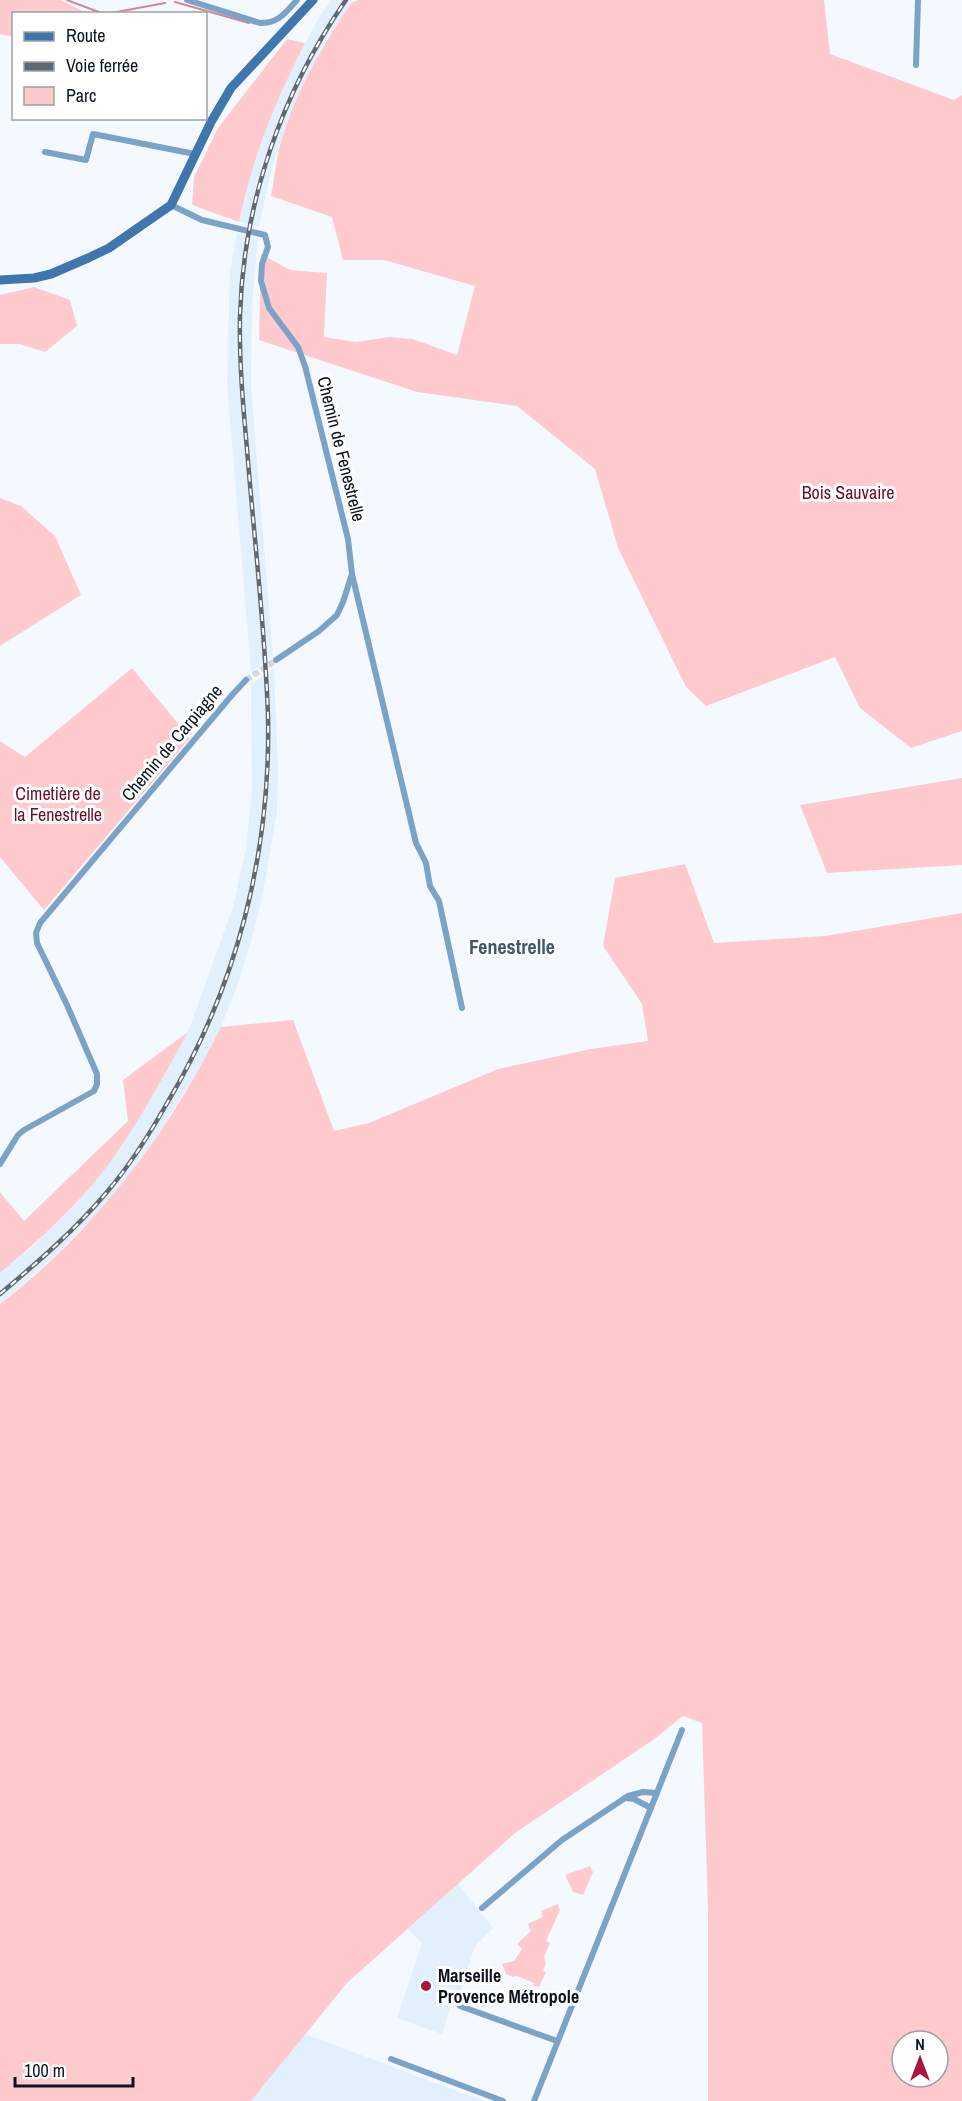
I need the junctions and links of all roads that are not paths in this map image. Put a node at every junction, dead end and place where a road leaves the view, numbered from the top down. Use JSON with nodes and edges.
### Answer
{"nodes":[{"id":1,"x":187,"y":0,"type":"edge"},
{"id":2,"x":297,"y":0,"type":"edge"},
{"id":3,"x":313,"y":0,"type":"edge"},
{"id":4,"x":918,"y":0,"type":"edge"},
{"id":5,"x":916,"y":65,"type":"dead end"},
{"id":6,"x":45,"y":152,"type":"dead end"},
{"id":7,"x":195,"y":154,"type":"junction"},
{"id":8,"x":171,"y":205,"type":"junction"},
{"id":9,"x":0,"y":280,"type":"edge"},
{"id":10,"x":352,"y":574,"type":"junction"},
{"id":11,"x":276,"y":660,"type":"tunnel mouth"},
{"id":12,"x":246,"y":680,"type":"tunnel mouth"},
{"id":13,"x":462,"y":1008,"type":"dead end"},
{"id":14,"x":0,"y":1164,"type":"edge"},
{"id":15,"x":682,"y":1730,"type":"dead end"},
{"id":16,"x":657,"y":1793,"type":"junction"},
{"id":17,"x":624,"y":1798,"type":"junction"},
{"id":18,"x":651,"y":1808,"type":"junction"},
{"id":19,"x":482,"y":1908,"type":"dead end"},
{"id":20,"x":460,"y":2006,"type":"dead end"},
{"id":21,"x":556,"y":2041,"type":"junction"},
{"id":22,"x":391,"y":2059,"type":"dead end"},
{"id":23,"x":503,"y":2101,"type":"edge"},
{"id":24,"x":534,"y":2101,"type":"edge"}],
"edges":[{"from":1,"to":2,"type":"street"},
{"from":3,"to":7,"type":"street"},
{"from":4,"to":5,"type":"street"},
{"from":6,"to":7,"type":"street"},
{"from":7,"to":8,"type":"street"},
{"from":8,"to":9,"type":"street"},
{"from":8,"to":10,"type":"street","name":"Chemin de Fenestrelle"},
{"from":10,"to":11,"type":"street","name":"Chemin de Fenestrelle"},
{"from":10,"to":13,"type":"street"},
{"from":12,"to":14,"type":"street","name":"Chemin de Carpiagne"},
{"from":15,"to":16,"type":"street"},
{"from":16,"to":17,"type":"street"},
{"from":16,"to":18,"type":"street"},
{"from":17,"to":18,"type":"street"},
{"from":17,"to":19,"type":"street"},
{"from":18,"to":21,"type":"street"},
{"from":20,"to":21,"type":"street"},
{"from":21,"to":24,"type":"street"},
{"from":22,"to":23,"type":"street"}]}
